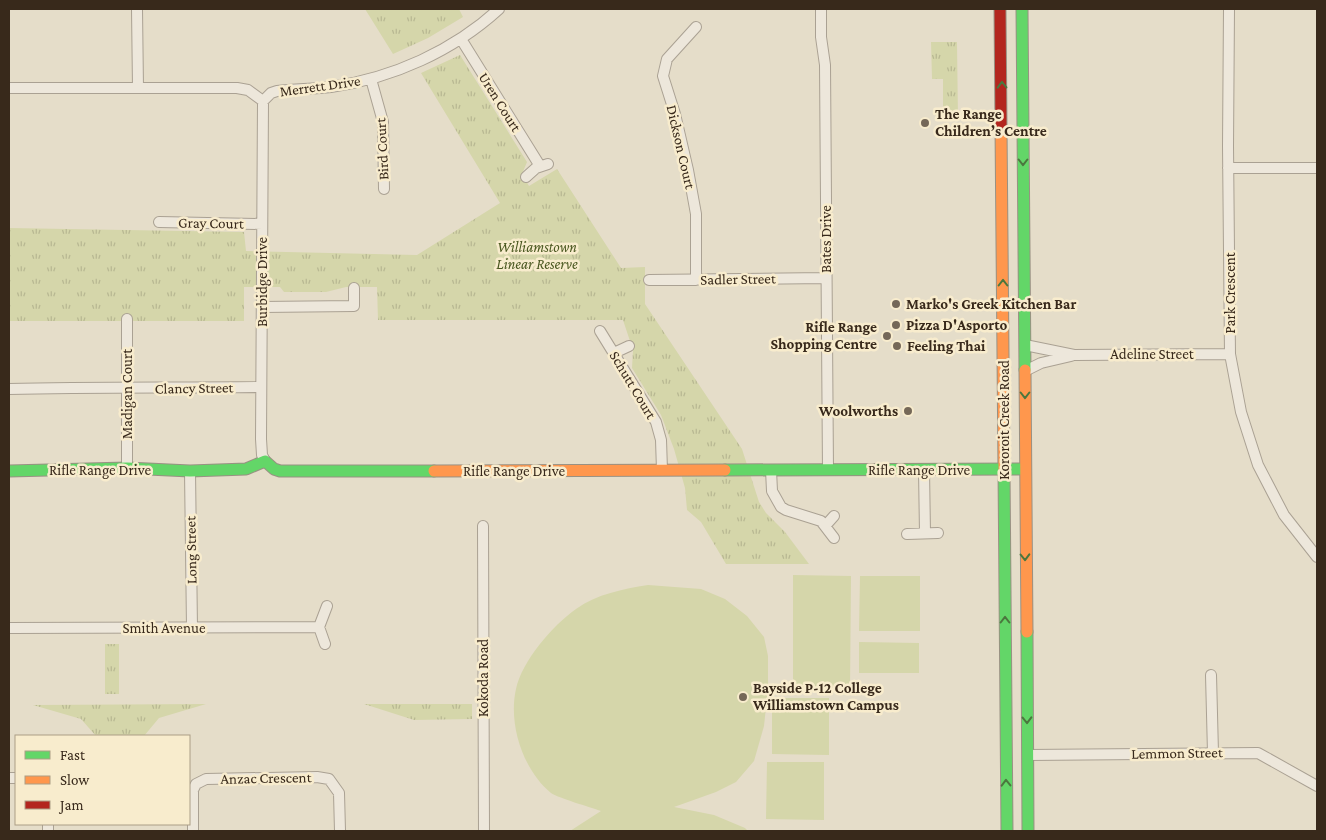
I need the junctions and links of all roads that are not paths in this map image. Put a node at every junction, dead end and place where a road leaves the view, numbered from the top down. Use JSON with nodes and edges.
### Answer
{"nodes":[{"id":1,"x":137,"y":9,"type":"edge"},
{"id":2,"x":499,"y":9,"type":"edge"},
{"id":3,"x":821,"y":9,"type":"edge"},
{"id":4,"x":1000,"y":9,"type":"edge"},
{"id":5,"x":1022,"y":9,"type":"edge"},
{"id":6,"x":1229,"y":9,"type":"edge"},
{"id":7,"x":696,"y":27,"type":"dead end"},
{"id":8,"x":460,"y":39,"type":"junction"},
{"id":9,"x":372,"y":79,"type":"junction"},
{"id":10,"x":9,"y":88,"type":"edge"},
{"id":11,"x":138,"y":88,"type":"junction"},
{"id":12,"x":263,"y":101,"type":"junction"},
{"id":13,"x":1228,"y":168,"type":"junction"},
{"id":14,"x":1317,"y":168,"type":"edge"},
{"id":15,"x":526,"y":177,"type":"dead end"},
{"id":16,"x":384,"y":189,"type":"dead end"},
{"id":17,"x":159,"y":222,"type":"dead end"},
{"id":18,"x":262,"y":224,"type":"junction"},
{"id":19,"x":826,"y":278,"type":"junction"},
{"id":20,"x":649,"y":280,"type":"dead end"},
{"id":21,"x":696,"y":280,"type":"junction"},
{"id":22,"x":354,"y":288,"type":"dead end"},
{"id":23,"x":262,"y":306,"type":"junction"},
{"id":24,"x":127,"y":319,"type":"dead end"},
{"id":25,"x":600,"y":331,"type":"dead end"},
{"id":26,"x":1025,"y":340,"type":"junction"},
{"id":27,"x":629,"y":346,"type":"dead end"},
{"id":28,"x":614,"y":354,"type":"junction"},
{"id":29,"x":1230,"y":354,"type":"junction"},
{"id":30,"x":1074,"y":355,"type":"junction"},
{"id":31,"x":1004,"y":360,"type":"junction"},
{"id":32,"x":1025,"y":370,"type":"junction"},
{"id":33,"x":261,"y":387,"type":"junction"},
{"id":34,"x":9,"y":389,"type":"edge"},
{"id":35,"x":127,"y":389,"type":"junction"},
{"id":36,"x":265,"y":461,"type":"junction"},
{"id":37,"x":127,"y":468,"type":"junction"},
{"id":38,"x":1025,"y":469,"type":"junction"},
{"id":39,"x":662,"y":470,"type":"junction"},
{"id":40,"x":771,"y":470,"type":"junction"},
{"id":41,"x":828,"y":470,"type":"junction"},
{"id":42,"x":924,"y":470,"type":"junction"},
{"id":43,"x":1004,"y":470,"type":"junction"},
{"id":44,"x":9,"y":471,"type":"edge"},
{"id":45,"x":190,"y":472,"type":"junction"},
{"id":46,"x":834,"y":516,"type":"dead end"},
{"id":47,"x":826,"y":525,"type":"junction"},
{"id":48,"x":483,"y":526,"type":"dead end"},
{"id":49,"x":925,"y":533,"type":"junction"},
{"id":50,"x":938,"y":533,"type":"dead end"},
{"id":51,"x":907,"y":534,"type":"dead end"},
{"id":52,"x":834,"y":538,"type":"dead end"},
{"id":53,"x":1317,"y":557,"type":"edge"},
{"id":54,"x":327,"y":606,"type":"dead end"},
{"id":55,"x":319,"y":627,"type":"junction"},
{"id":56,"x":9,"y":628,"type":"edge"},
{"id":57,"x":192,"y":628,"type":"junction"},
{"id":58,"x":325,"y":644,"type":"dead end"},
{"id":59,"x":1211,"y":675,"type":"dead end"},
{"id":60,"x":1213,"y":752,"type":"junction"},
{"id":61,"x":1028,"y":755,"type":"junction"},
{"id":62,"x":1317,"y":786,"type":"edge"},
{"id":63,"x":193,"y":831,"type":"edge"},
{"id":64,"x":340,"y":831,"type":"edge"},
{"id":65,"x":484,"y":831,"type":"edge"},
{"id":66,"x":1007,"y":831,"type":"edge"},
{"id":67,"x":1028,"y":831,"type":"edge"}],
"edges":[{"from":1,"to":11,"type":"street"},
{"from":2,"to":8,"type":"street","name":"Merrett Drive"},
{"from":3,"to":19,"type":"street","name":"Bates Drive"},
{"from":31,"to":4,"type":"main road","name":"Kororoit Creek Road","one_way":true},
{"from":5,"to":26,"type":"main road","name":"Kororoit Creek Road","one_way":true},
{"from":6,"to":13,"type":"street","name":"Park Crescent"},
{"from":7,"to":21,"type":"street","name":"Dickson Court"},
{"from":8,"to":9,"type":"street","name":"Merrett Drive"},
{"from":8,"to":15,"type":"street","name":"Uren Court"},
{"from":9,"to":12,"type":"street","name":"Merrett Drive"},
{"from":9,"to":16,"type":"street","name":"Bird Court"},
{"from":10,"to":11,"type":"street","name":"Merrett Drive"},
{"from":11,"to":12,"type":"street","name":"Merrett Drive"},
{"from":12,"to":18,"type":"street","name":"Burbidge Drive"},
{"from":13,"to":14,"type":"street"},
{"from":13,"to":29,"type":"street","name":"Park Crescent"},
{"from":17,"to":18,"type":"street","name":"Gray Court"},
{"from":18,"to":23,"type":"street","name":"Burbidge Drive"},
{"from":19,"to":21,"type":"street","name":"Sadler Street"},
{"from":19,"to":41,"type":"street","name":"Bates Drive"},
{"from":20,"to":21,"type":"street","name":"Sadler Street"},
{"from":22,"to":23,"type":"street"},
{"from":23,"to":33,"type":"street","name":"Burbidge Drive"},
{"from":24,"to":35,"type":"street","name":"Madigan Court"},
{"from":25,"to":28,"type":"street","name":"Schutt Court"},
{"from":26,"to":30,"type":"street","name":"Adeline Street"},
{"from":26,"to":31,"type":"main road"},
{"from":26,"to":32,"type":"main road","name":"Kororoit Creek Road"},
{"from":27,"to":28,"type":"street"},
{"from":28,"to":39,"type":"street","name":"Schutt Court"},
{"from":29,"to":30,"type":"street","name":"Adeline Street"},
{"from":29,"to":53,"type":"street","name":"Park Crescent"},
{"from":30,"to":32,"type":"street","name":"Adeline Street"},
{"from":31,"to":43,"type":"main road","name":"Kororoit Creek Road"},
{"from":32,"to":38,"type":"main road","name":"Kororoit Creek Road","one_way":true},
{"from":33,"to":35,"type":"street","name":"Clancy Street"},
{"from":33,"to":36,"type":"street","name":"Burbidge Drive"},
{"from":34,"to":35,"type":"street","name":"Clancy Street"},
{"from":35,"to":37,"type":"street","name":"Madigan Court"},
{"from":36,"to":39,"type":"main road","name":"Rifle Range Drive"},
{"from":36,"to":45,"type":"main road","name":"Rifle Range Drive"},
{"from":37,"to":44,"type":"main road","name":"Rifle Range Drive"},
{"from":37,"to":45,"type":"main road","name":"Rifle Range Drive"},
{"from":38,"to":43,"type":"main road","name":"Rifle Range Drive"},
{"from":38,"to":61,"type":"main road","name":"Kororoit Creek Road","one_way":true},
{"from":39,"to":40,"type":"main road","name":"Rifle Range Drive"},
{"from":40,"to":41,"type":"main road","name":"Rifle Range Drive"},
{"from":40,"to":47,"type":"street"},
{"from":41,"to":42,"type":"main road","name":"Rifle Range Drive"},
{"from":42,"to":43,"type":"main road","name":"Rifle Range Drive"},
{"from":42,"to":49,"type":"street"},
{"from":66,"to":43,"type":"main road","name":"Kororoit Creek Road","one_way":true},
{"from":45,"to":57,"type":"street","name":"Long Street"},
{"from":46,"to":47,"type":"street"},
{"from":47,"to":52,"type":"street"},
{"from":48,"to":65,"type":"street","name":"Kokoda Road"},
{"from":49,"to":50,"type":"street"},
{"from":49,"to":51,"type":"street"},
{"from":54,"to":55,"type":"street"},
{"from":55,"to":57,"type":"street","name":"Smith Avenue"},
{"from":55,"to":58,"type":"street"},
{"from":56,"to":57,"type":"street","name":"Smith Avenue"},
{"from":59,"to":60,"type":"street"},
{"from":60,"to":61,"type":"street","name":"Lemmon Street"},
{"from":60,"to":62,"type":"street","name":"Lemmon Street"},
{"from":61,"to":67,"type":"main road","name":"Kororoit Creek Road"},
{"from":63,"to":64,"type":"street","name":"Anzac Crescent"}]}
